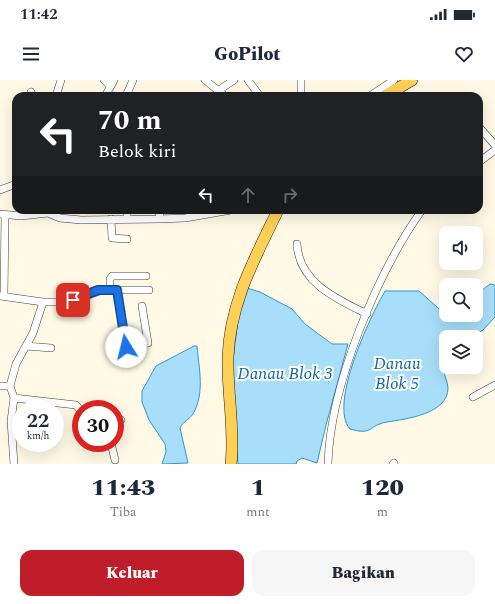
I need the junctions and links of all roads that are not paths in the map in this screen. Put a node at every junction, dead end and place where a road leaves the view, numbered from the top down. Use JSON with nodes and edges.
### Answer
{"nodes":[{"id":1,"x":61,"y":80,"type":"edge"},
{"id":2,"x":104,"y":80,"type":"edge"},
{"id":3,"x":133,"y":80,"type":"edge"},
{"id":4,"x":205,"y":80,"type":"edge"},
{"id":5,"x":234,"y":80,"type":"edge"},
{"id":6,"x":248,"y":80,"type":"edge"},
{"id":7,"x":301,"y":80,"type":"edge"},
{"id":8,"x":394,"y":80,"type":"edge"},
{"id":9,"x":412,"y":80,"type":"edge"},
{"id":10,"x":113,"y":83,"type":"edge"},
{"id":11,"x":218,"y":90,"type":"junction"},
{"id":12,"x":57,"y":92,"type":"edge"},
{"id":13,"x":107,"y":92,"type":"edge"},
{"id":14,"x":128,"y":92,"type":"edge"},
{"id":15,"x":220,"y":92,"type":"edge"},
{"id":16,"x":257,"y":92,"type":"edge"},
{"id":17,"x":301,"y":92,"type":"edge"},
{"id":18,"x":376,"y":92,"type":"edge"},
{"id":19,"x":392,"y":92,"type":"edge"},
{"id":20,"x":483,"y":131,"type":"edge"},
{"id":21,"x":495,"y":144,"type":"edge"},
{"id":22,"x":495,"y":150,"type":"edge"},
{"id":23,"x":483,"y":159,"type":"edge"},
{"id":24,"x":12,"y":186,"type":"edge"},
{"id":25,"x":0,"y":190,"type":"edge"},
{"id":26,"x":39,"y":214,"type":"edge"},
{"id":27,"x":51,"y":214,"type":"edge"},
{"id":28,"x":127,"y":214,"type":"edge"},
{"id":29,"x":160,"y":214,"type":"edge"},
{"id":30,"x":208,"y":214,"type":"edge"},
{"id":31,"x":276,"y":214,"type":"edge"},
{"id":32,"x":420,"y":214,"type":"edge"},
{"id":33,"x":2,"y":215,"type":"edge"},
{"id":34,"x":111,"y":219,"type":"junction"},
{"id":35,"x":127,"y":219,"type":"junction"},
{"id":36,"x":159,"y":219,"type":"junction"},
{"id":37,"x":127,"y":239,"type":"dead end"},
{"id":38,"x":297,"y":244,"type":"dead end"},
{"id":39,"x":146,"y":276,"type":"dead end"},
{"id":40,"x":113,"y":289,"type":"junction"},
{"id":41,"x":149,"y":290,"type":"dead end"},
{"id":42,"x":2,"y":296,"type":"edge"},
{"id":43,"x":43,"y":302,"type":"junction"},
{"id":44,"x":142,"y":306,"type":"dead end"},
{"id":45,"x":367,"y":314,"type":"junction"},
{"id":46,"x":26,"y":346,"type":"junction"},
{"id":47,"x":51,"y":348,"type":"dead end"},
{"id":48,"x":495,"y":385,"type":"edge"},
{"id":49,"x":0,"y":386,"type":"edge"},
{"id":50,"x":10,"y":386,"type":"junction"},
{"id":51,"x":473,"y":397,"type":"dead end"},
{"id":52,"x":14,"y":398,"type":"junction"},
{"id":53,"x":72,"y":405,"type":"edge"},
{"id":54,"x":113,"y":452,"type":"edge"},
{"id":55,"x":115,"y":460,"type":"dead end"},
{"id":56,"x":14,"y":464,"type":"edge"},
{"id":57,"x":231,"y":464,"type":"edge"},
{"id":58,"x":328,"y":464,"type":"edge"}],
"edges":[{"from":1,"to":12,"type":"street"},
{"from":2,"to":10,"type":"street"},
{"from":3,"to":14,"type":"street"},
{"from":4,"to":11,"type":"street"},
{"from":5,"to":11,"type":"street"},
{"from":6,"to":16,"type":"street"},
{"from":7,"to":17,"type":"street"},
{"from":8,"to":18,"type":"street"},
{"from":9,"to":19,"type":"main road"},
{"from":10,"to":13,"type":"street"},
{"from":11,"to":15,"type":"street"},
{"from":20,"to":21,"type":"street"},
{"from":22,"to":23,"type":"street"},
{"from":24,"to":25,"type":"street"},
{"from":26,"to":33,"type":"street"},
{"from":27,"to":34,"type":"street"},
{"from":28,"to":35,"type":"street"},
{"from":29,"to":36,"type":"street"},
{"from":30,"to":36,"type":"street"},
{"from":31,"to":57,"type":"main road"},
{"from":32,"to":45,"type":"street"},
{"from":33,"to":42,"type":"street"},
{"from":34,"to":35,"type":"street"},
{"from":34,"to":37,"type":"street"},
{"from":35,"to":36,"type":"street"},
{"from":38,"to":45,"type":"street"},
{"from":39,"to":40,"type":"street"},
{"from":40,"to":41,"type":"street"},
{"from":40,"to":43,"type":"street"},
{"from":40,"to":44,"type":"street"},
{"from":42,"to":43,"type":"street"},
{"from":43,"to":46,"type":"street"},
{"from":45,"to":58,"type":"street"},
{"from":46,"to":47,"type":"street"},
{"from":46,"to":50,"type":"street"},
{"from":48,"to":51,"type":"street"},
{"from":49,"to":50,"type":"street"},
{"from":50,"to":52,"type":"street"},
{"from":52,"to":53,"type":"street"},
{"from":52,"to":56,"type":"street"},
{"from":54,"to":55,"type":"street"}]}
